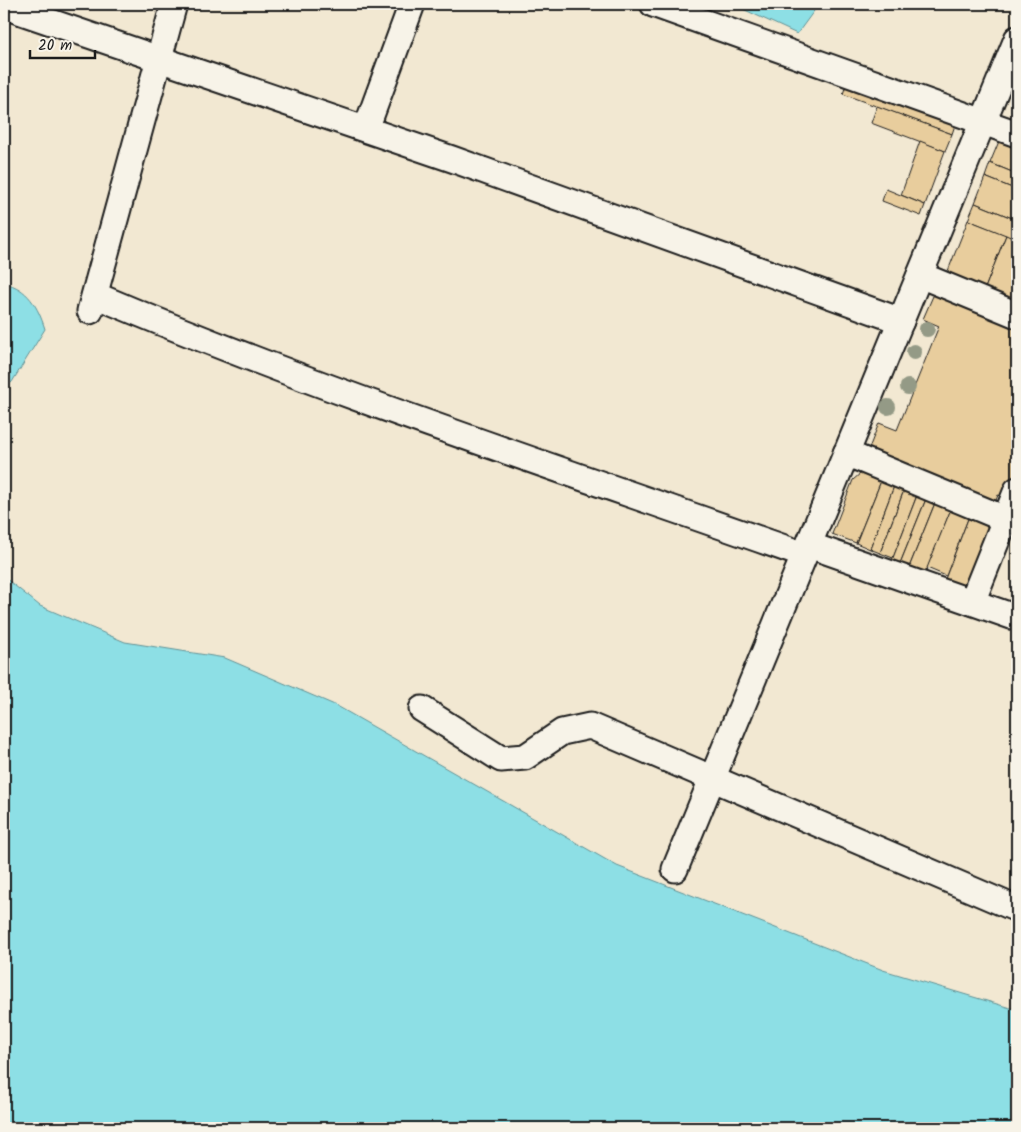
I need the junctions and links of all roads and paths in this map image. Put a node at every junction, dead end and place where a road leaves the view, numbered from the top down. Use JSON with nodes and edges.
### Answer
{"nodes":[{"id":1,"x":174,"y":4,"type":"edge"},
{"id":2,"x":412,"y":4,"type":"edge"},
{"id":3,"x":653,"y":4,"type":"edge"},
{"id":4,"x":4,"y":6,"type":"edge"},
{"id":5,"x":1017,"y":39,"type":"edge"},
{"id":6,"x":160,"y":58,"type":"junction"},
{"id":7,"x":983,"y":122,"type":"junction"},
{"id":8,"x":366,"y":129,"type":"junction"},
{"id":9,"x":1017,"y":134,"type":"edge"},
{"id":10,"x":920,"y":275,"type":"junction"},
{"id":11,"x":1017,"y":315,"type":"edge"},
{"id":12,"x":901,"y":321,"type":"junction"},
{"id":13,"x":846,"y":454,"type":"junction"},
{"id":14,"x":1017,"y":490,"type":"edge"},
{"id":15,"x":1005,"y":520,"type":"junction"},
{"id":16,"x":807,"y":550,"type":"junction"},
{"id":17,"x":972,"y":602,"type":"junction"},
{"id":18,"x":1017,"y":618,"type":"edge"},
{"id":19,"x":422,"y":709,"type":"dead end"},
{"id":20,"x":712,"y":779,"type":"junction"},
{"id":21,"x":675,"y":869,"type":"dead end"},
{"id":22,"x":1017,"y":909,"type":"edge"}],
"edges":[{"from":1,"to":6,"type":"street"},
{"from":2,"to":8,"type":"street"},
{"from":3,"to":7,"type":"street"},
{"from":4,"to":6,"type":"street"},
{"from":5,"to":7,"type":"street"},
{"from":6,"to":8,"type":"street"},
{"from":6,"to":16,"type":"street"},
{"from":7,"to":9,"type":"street"},
{"from":7,"to":10,"type":"street"},
{"from":8,"to":12,"type":"street"},
{"from":10,"to":11,"type":"street"},
{"from":10,"to":12,"type":"street"},
{"from":12,"to":13,"type":"street"},
{"from":13,"to":15,"type":"street"},
{"from":13,"to":16,"type":"street"},
{"from":14,"to":15,"type":"street"},
{"from":15,"to":17,"type":"street"},
{"from":16,"to":17,"type":"street"},
{"from":16,"to":20,"type":"street"},
{"from":17,"to":18,"type":"street"},
{"from":19,"to":20,"type":"street"},
{"from":20,"to":21,"type":"street"},
{"from":20,"to":22,"type":"street"}]}
